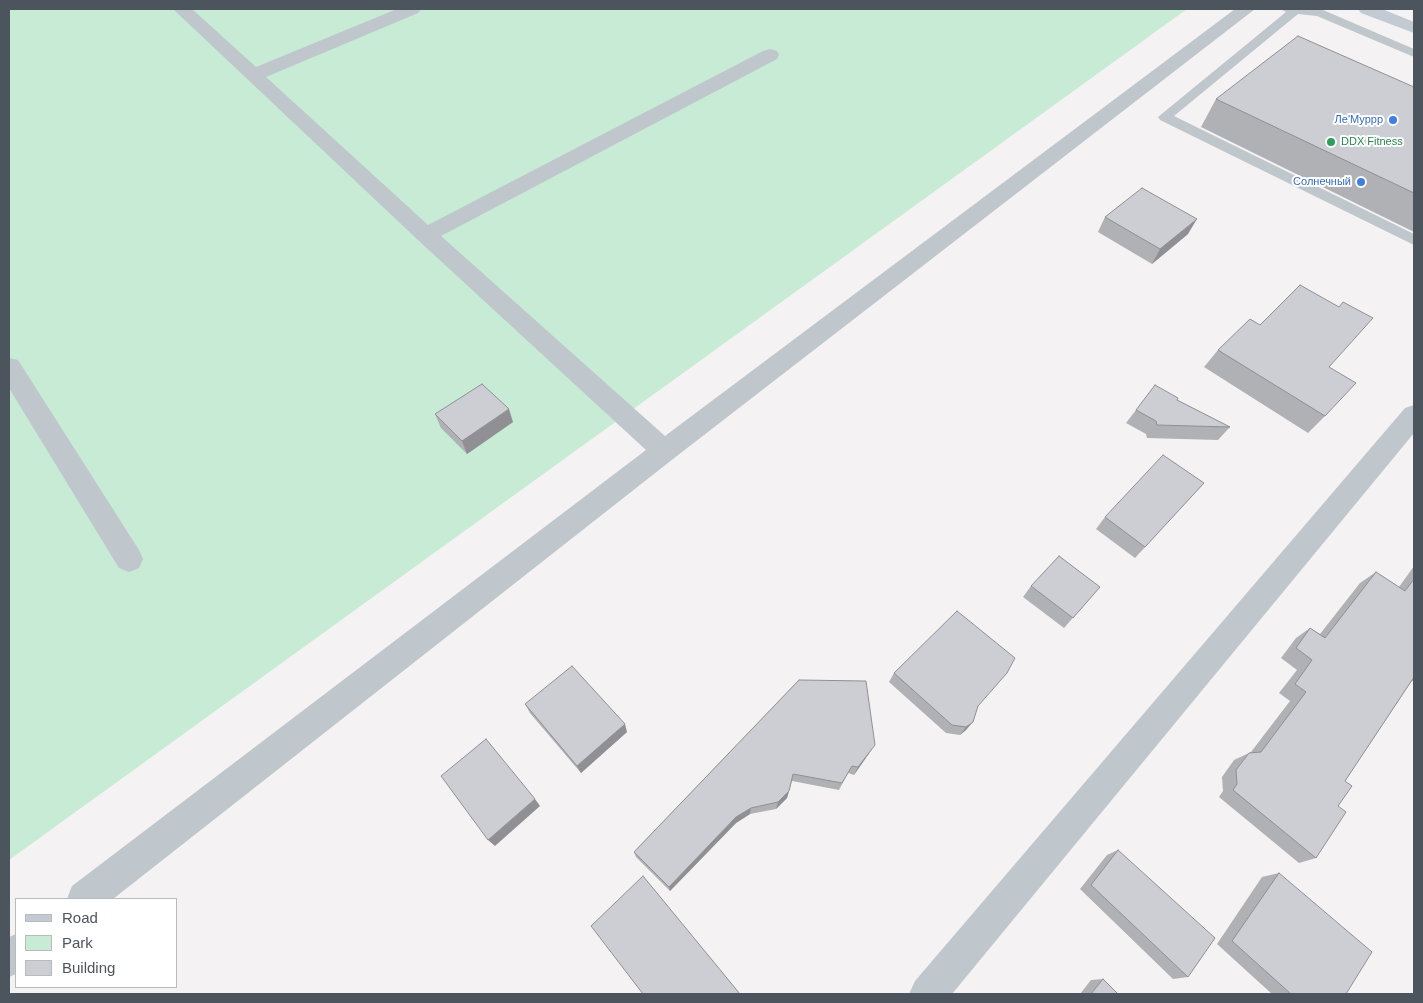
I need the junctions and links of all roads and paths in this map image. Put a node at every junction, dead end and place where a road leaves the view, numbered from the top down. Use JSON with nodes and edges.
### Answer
{"nodes":[{"id":1,"x":182,"y":9,"type":"edge"},
{"id":2,"x":412,"y":9,"type":"edge"},
{"id":3,"x":1246,"y":9,"type":"edge"},
{"id":4,"x":1367,"y":9,"type":"edge"},
{"id":5,"x":1291,"y":10,"type":"edge"},
{"id":6,"x":1414,"y":28,"type":"edge"},
{"id":7,"x":1414,"y":53,"type":"edge"},
{"id":8,"x":770,"y":55,"type":"dead end"},
{"id":9,"x":254,"y":75,"type":"junction"},
{"id":10,"x":426,"y":235,"type":"junction"},
{"id":11,"x":1414,"y":240,"type":"edge"},
{"id":12,"x":9,"y":367,"type":"edge"},
{"id":13,"x":1414,"y":415,"type":"edge"},
{"id":14,"x":664,"y":451,"type":"junction"},
{"id":15,"x":130,"y":559,"type":"dead end"},
{"id":16,"x":86,"y":898,"type":"edge"},
{"id":17,"x":928,"y":994,"type":"edge"}],
"edges":[{"from":1,"to":9,"type":"street"},
{"from":2,"to":9,"type":"street"},
{"from":3,"to":14,"type":"street"},
{"from":4,"to":6,"type":"main road"},
{"from":5,"to":7,"type":"lane"},
{"from":5,"to":11,"type":"lane"},
{"from":8,"to":10,"type":"street"},
{"from":9,"to":10,"type":"street"},
{"from":10,"to":14,"type":"street"},
{"from":12,"to":15,"type":"street"},
{"from":13,"to":17,"type":"street"},
{"from":14,"to":16,"type":"street"}]}
